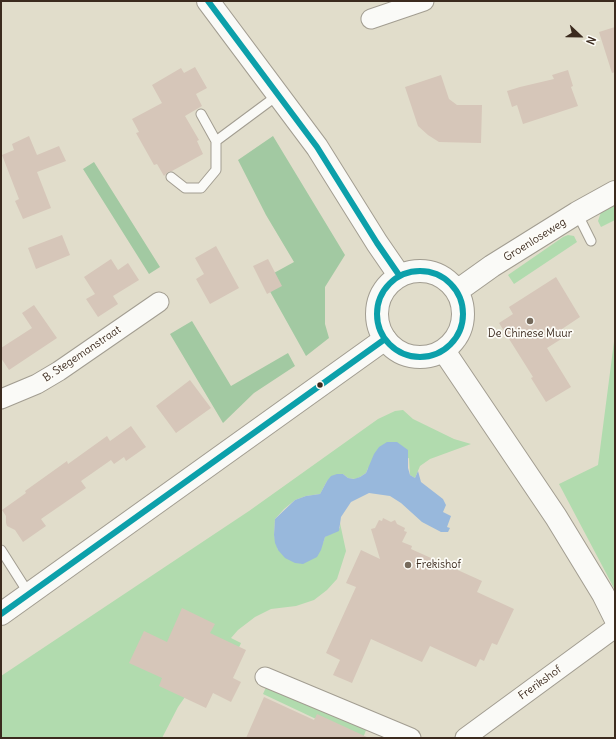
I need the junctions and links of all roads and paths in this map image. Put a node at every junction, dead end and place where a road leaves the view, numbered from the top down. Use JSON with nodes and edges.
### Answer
{"nodes":[{"id":1,"x":208,"y":1,"type":"edge"},
{"id":2,"x":424,"y":1,"type":"edge"},
{"id":3,"x":371,"y":19,"type":"dead end"},
{"id":4,"x":278,"y":95,"type":"junction"},
{"id":5,"x":201,"y":114,"type":"dead end"},
{"id":6,"x":216,"y":141,"type":"junction"},
{"id":7,"x":171,"y":177,"type":"dead end"},
{"id":8,"x":615,"y":192,"type":"edge"},
{"id":9,"x":577,"y":213,"type":"junction"},
{"id":10,"x":592,"y":241,"type":"dead end"},
{"id":11,"x":399,"y":275,"type":"junction"},
{"id":12,"x":457,"y":291,"type":"junction"},
{"id":13,"x":159,"y":302,"type":"dead end"},
{"id":14,"x":385,"y":339,"type":"junction"},
{"id":15,"x":444,"y":351,"type":"junction"},
{"id":16,"x":1,"y":399,"type":"edge"},
{"id":17,"x":1,"y":550,"type":"edge"},
{"id":18,"x":29,"y":594,"type":"junction"},
{"id":19,"x":1,"y":614,"type":"edge"},
{"id":20,"x":615,"y":618,"type":"edge"},
{"id":21,"x":615,"y":628,"type":"edge"},
{"id":22,"x":266,"y":677,"type":"dead end"},
{"id":23,"x":412,"y":738,"type":"edge"},
{"id":24,"x":464,"y":738,"type":"edge"}],
"edges":[{"from":1,"to":4,"type":"main road"},
{"from":2,"to":3,"type":"street"},
{"from":4,"to":6,"type":"lane"},
{"from":4,"to":11,"type":"main road"},
{"from":5,"to":6,"type":"lane"},
{"from":6,"to":7,"type":"lane"},
{"from":8,"to":9,"type":"main road","name":"Groenloseweg"},
{"from":9,"to":10,"type":"lane"},
{"from":9,"to":12,"type":"main road","name":"Groenloseweg"},
{"from":11,"to":12,"type":"main road"},
{"from":11,"to":14,"type":"main road"},
{"from":12,"to":15,"type":"main road"},
{"from":13,"to":16,"type":"street","name":"B. Stegemanstraat"},
{"from":14,"to":15,"type":"main road"},
{"from":14,"to":18,"type":"main road"},
{"from":15,"to":20,"type":"main road"},
{"from":17,"to":18,"type":"lane"},
{"from":18,"to":19,"type":"main road"},
{"from":21,"to":24,"type":"street","name":"Frerikshof"},
{"from":22,"to":23,"type":"street"}]}
